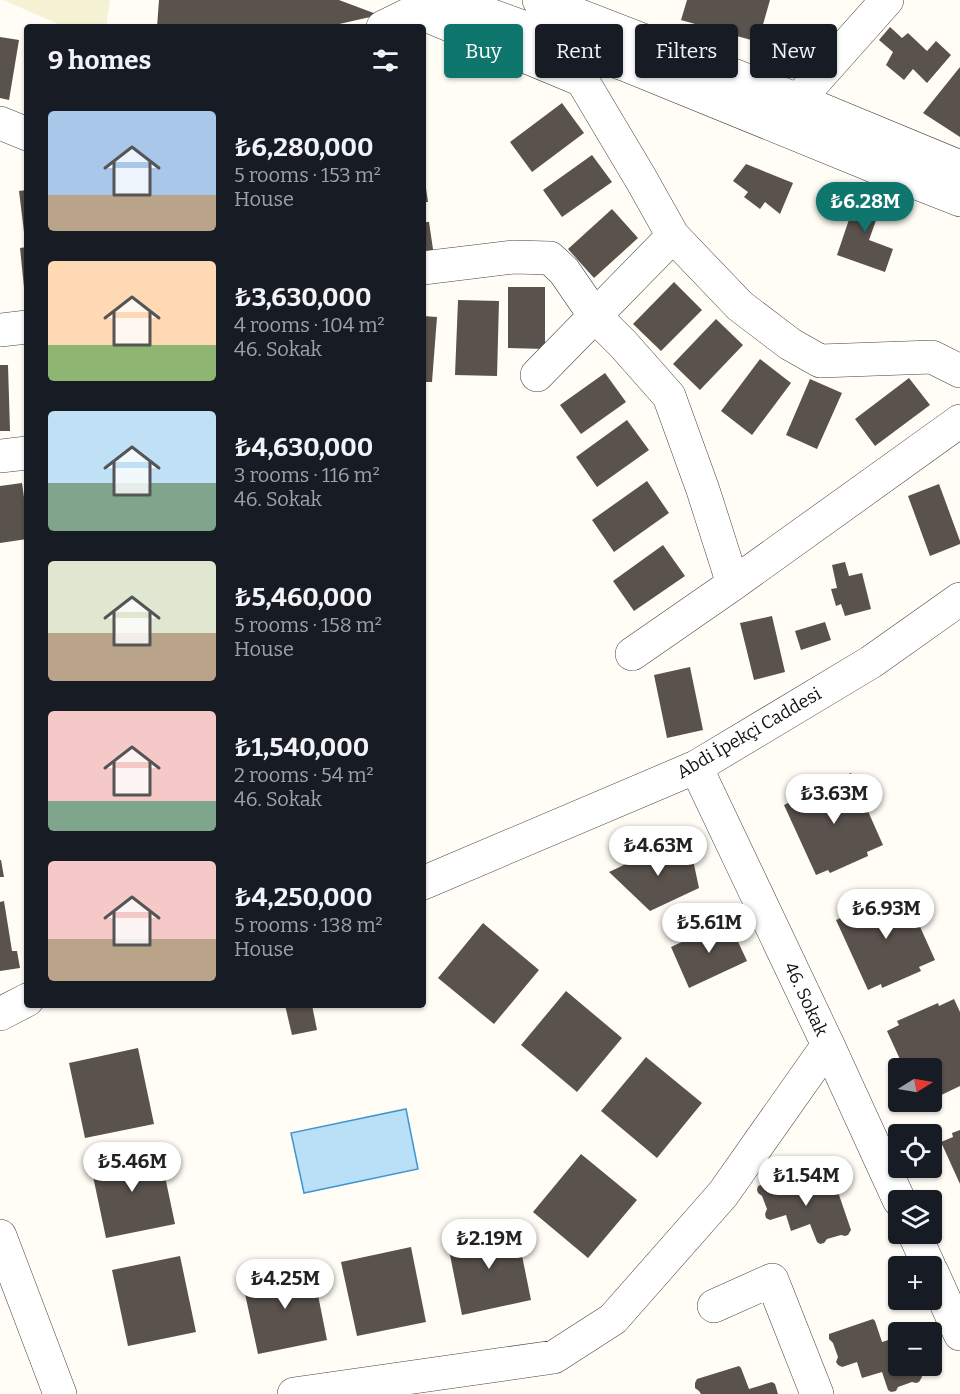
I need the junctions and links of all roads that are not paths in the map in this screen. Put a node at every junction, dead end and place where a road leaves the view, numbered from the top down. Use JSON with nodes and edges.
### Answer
{"nodes":[{"id":1,"x":449,"y":0,"type":"edge"},
{"id":2,"x":539,"y":0,"type":"edge"},
{"id":3,"x":887,"y":0,"type":"edge"},
{"id":4,"x":422,"y":5,"type":"edge"},
{"id":5,"x":388,"y":24,"type":"edge"},
{"id":6,"x":798,"y":100,"type":"junction"},
{"id":7,"x":0,"y":123,"type":"edge"},
{"id":8,"x":24,"y":133,"type":"edge"},
{"id":9,"x":960,"y":167,"type":"edge"},
{"id":10,"x":960,"y":200,"type":"edge"},
{"id":11,"x":673,"y":236,"type":"junction"},
{"id":12,"x":426,"y":268,"type":"edge"},
{"id":13,"x":595,"y":316,"type":"junction"},
{"id":14,"x":24,"y":327,"type":"edge"},
{"id":15,"x":0,"y":330,"type":"edge"},
{"id":16,"x":960,"y":371,"type":"edge"},
{"id":17,"x":537,"y":375,"type":"dead end"},
{"id":18,"x":960,"y":421,"type":"edge"},
{"id":19,"x":24,"y":453,"type":"edge"},
{"id":20,"x":0,"y":456,"type":"edge"},
{"id":21,"x":733,"y":584,"type":"junction"},
{"id":22,"x":960,"y":599,"type":"edge"},
{"id":23,"x":632,"y":654,"type":"dead end"},
{"id":24,"x":696,"y":768,"type":"junction"},
{"id":25,"x":426,"y":882,"type":"edge"},
{"id":26,"x":24,"y":1002,"type":"edge"},
{"id":27,"x":0,"y":1014,"type":"edge"},
{"id":28,"x":828,"y":1045,"type":"junction"},
{"id":29,"x":894,"y":1190,"type":"edge"},
{"id":30,"x":0,"y":1236,"type":"edge"},
{"id":31,"x":942,"y":1294,"type":"edge"},
{"id":32,"x":714,"y":1306,"type":"dead end"},
{"id":33,"x":960,"y":1334,"type":"edge"},
{"id":34,"x":60,"y":1394,"type":"edge"},
{"id":35,"x":294,"y":1394,"type":"edge"},
{"id":36,"x":817,"y":1394,"type":"edge"}],
"edges":[{"from":1,"to":10,"type":"street"},
{"from":2,"to":6,"type":"street"},
{"from":3,"to":6,"type":"street"},
{"from":4,"to":5,"type":"street"},
{"from":4,"to":11,"type":"street"},
{"from":6,"to":9,"type":"street"},
{"from":7,"to":8,"type":"street"},
{"from":11,"to":13,"type":"street"},
{"from":11,"to":16,"type":"street"},
{"from":12,"to":13,"type":"street"},
{"from":13,"to":17,"type":"street"},
{"from":13,"to":21,"type":"street"},
{"from":14,"to":15,"type":"street"},
{"from":18,"to":21,"type":"street"},
{"from":19,"to":20,"type":"street"},
{"from":21,"to":23,"type":"street"},
{"from":22,"to":24,"type":"street","name":"Abdi İpekçi Caddesi"},
{"from":24,"to":25,"type":"street","name":"Abdi İpekçi Caddesi"},
{"from":24,"to":28,"type":"street","name":"46. Sokak"},
{"from":26,"to":27,"type":"street"},
{"from":28,"to":29,"type":"street","name":"46. Sokak"},
{"from":28,"to":35,"type":"street"},
{"from":30,"to":34,"type":"street"},
{"from":31,"to":33,"type":"street"},
{"from":32,"to":36,"type":"street"}]}
